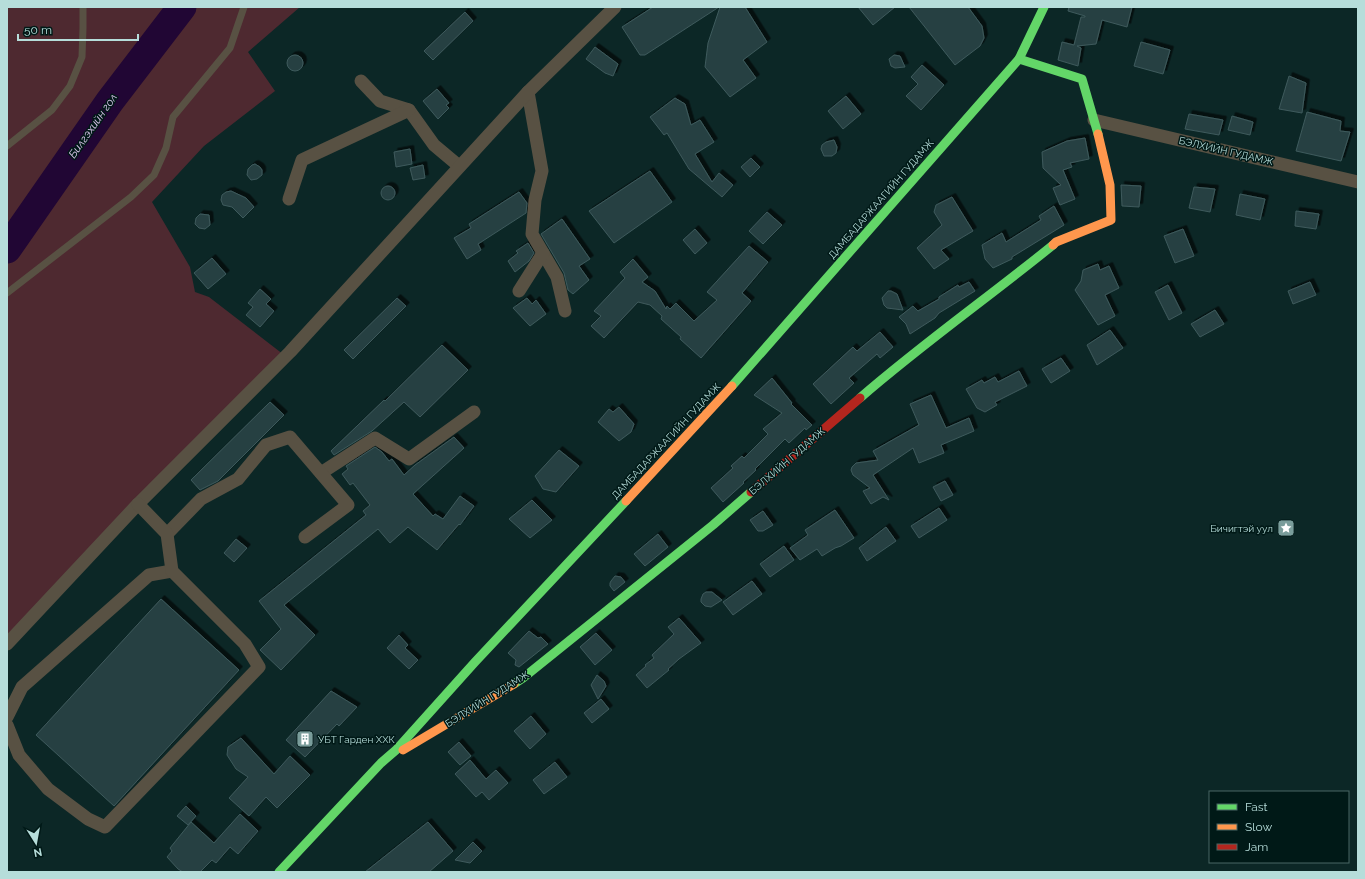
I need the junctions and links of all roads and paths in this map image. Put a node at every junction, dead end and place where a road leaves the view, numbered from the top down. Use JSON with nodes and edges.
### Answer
{"nodes":[{"id":1,"x":82,"y":7,"type":"edge"},
{"id":2,"x":244,"y":7,"type":"edge"},
{"id":3,"x":615,"y":7,"type":"edge"},
{"id":4,"x":1044,"y":7,"type":"edge"},
{"id":5,"x":1019,"y":59,"type":"junction"},
{"id":6,"x":361,"y":81,"type":"dead end"},
{"id":7,"x":528,"y":92,"type":"junction"},
{"id":8,"x":409,"y":110,"type":"junction"},
{"id":9,"x":1094,"y":120,"type":"junction"},
{"id":10,"x":7,"y":146,"type":"edge"},
{"id":11,"x":459,"y":166,"type":"junction"},
{"id":12,"x":1358,"y":182,"type":"edge"},
{"id":13,"x":289,"y":199,"type":"dead end"},
{"id":14,"x":543,"y":253,"type":"junction"},
{"id":15,"x":519,"y":291,"type":"dead end"},
{"id":16,"x":7,"y":293,"type":"edge"},
{"id":17,"x":565,"y":311,"type":"dead end"},
{"id":18,"x":474,"y":412,"type":"dead end"},
{"id":19,"x":321,"y":474,"type":"junction"},
{"id":20,"x":138,"y":504,"type":"junction"},
{"id":21,"x":166,"y":534,"type":"junction"},
{"id":22,"x":305,"y":537,"type":"dead end"},
{"id":23,"x":172,"y":571,"type":"junction"},
{"id":24,"x":7,"y":644,"type":"edge"},
{"id":25,"x":7,"y":717,"type":"edge"},
{"id":26,"x":7,"y":725,"type":"edge"},
{"id":27,"x":382,"y":763,"type":"junction"},
{"id":28,"x":279,"y":872,"type":"edge"}],
"edges":[{"from":1,"to":10,"type":"lane"},
{"from":2,"to":16,"type":"lane"},
{"from":3,"to":7,"type":"street"},
{"from":4,"to":5,"type":"main road","name":"ДАМБАДАРЖААГИЙН ГУДАМЖ"},
{"from":5,"to":9,"type":"main road","name":"БЭЛХИЙН ГУДАМЖ"},
{"from":5,"to":27,"type":"main road","name":"ДАМБАДАРЖААГИЙН ГУДАМЖ"},
{"from":6,"to":8,"type":"street"},
{"from":7,"to":11,"type":"street"},
{"from":7,"to":14,"type":"street"},
{"from":8,"to":11,"type":"street"},
{"from":8,"to":13,"type":"street"},
{"from":9,"to":12,"type":"street","name":"БЭЛХИЙН ГУДАМЖ"},
{"from":9,"to":27,"type":"main road","name":"БЭЛХИЙН ГУДАМЖ"},
{"from":11,"to":20,"type":"street"},
{"from":14,"to":15,"type":"street"},
{"from":14,"to":17,"type":"street"},
{"from":18,"to":19,"type":"street"},
{"from":19,"to":21,"type":"street"},
{"from":19,"to":22,"type":"street"},
{"from":20,"to":21,"type":"street"},
{"from":20,"to":24,"type":"street"},
{"from":21,"to":23,"type":"street"},
{"from":23,"to":25,"type":"street"},
{"from":23,"to":26,"type":"street"},
{"from":27,"to":28,"type":"main road","name":"ДАМБАДАРЖААГИЙН ГУДАМЖ"}]}
